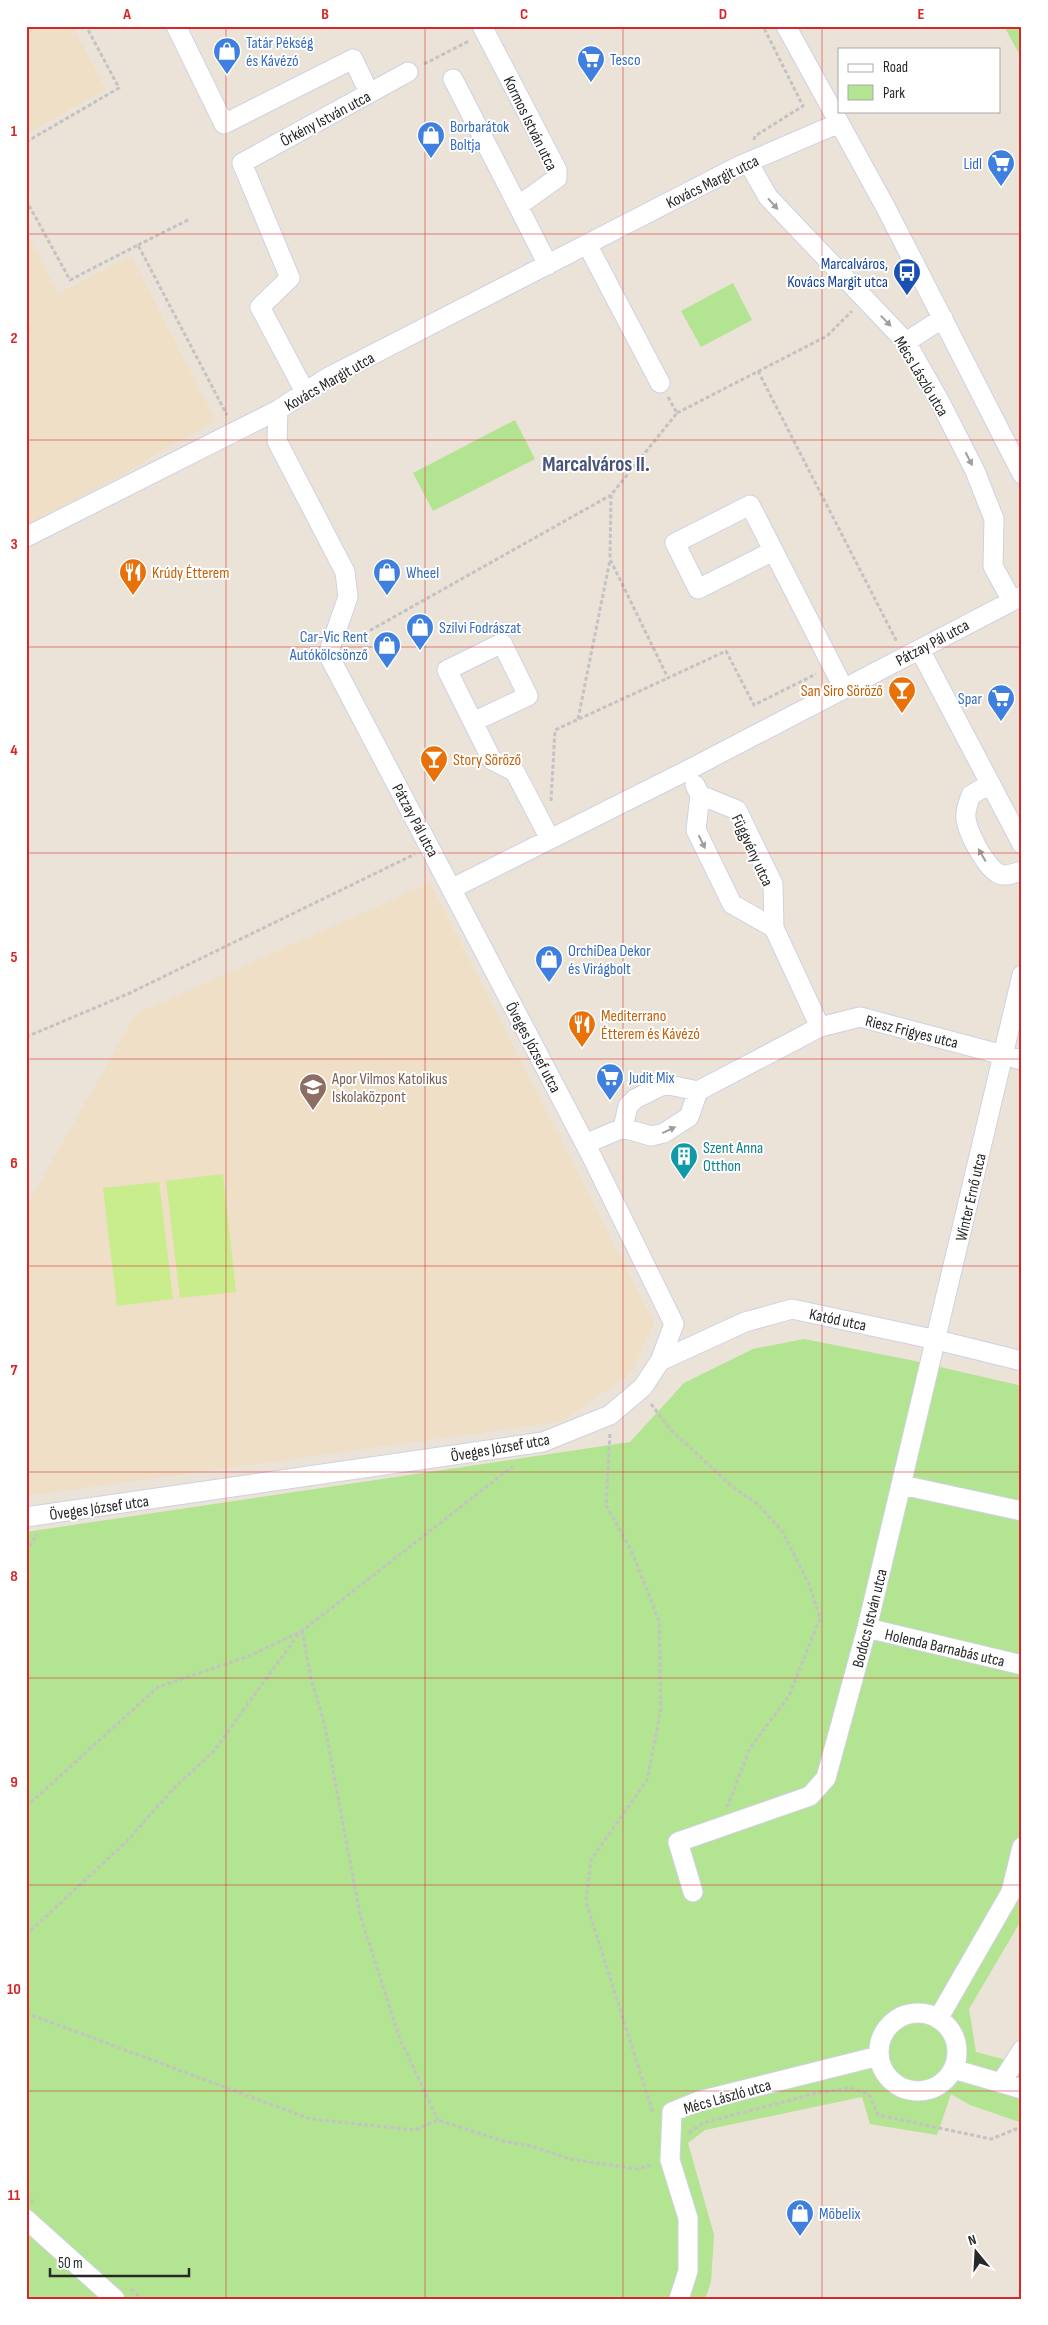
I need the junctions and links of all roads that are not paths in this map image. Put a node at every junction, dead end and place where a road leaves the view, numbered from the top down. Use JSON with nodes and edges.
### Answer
{"nodes":[{"id":1,"x":176,"y":26,"type":"edge"},
{"id":2,"x":786,"y":26,"type":"edge"},
{"id":3,"x":483,"y":29,"type":"edge"},
{"id":4,"x":408,"y":72,"type":"road end"},
{"id":5,"x":453,"y":79,"type":"dead end"},
{"id":6,"x":364,"y":82,"type":"dead end"},
{"id":7,"x":839,"y":124,"type":"junction"},
{"id":8,"x":748,"y":162,"type":"junction"},
{"id":9,"x":518,"y":206,"type":"junction"},
{"id":10,"x":587,"y":244,"type":"junction"},
{"id":11,"x":548,"y":264,"type":"junction"},
{"id":12,"x":943,"y":318,"type":"junction"},
{"id":13,"x":906,"y":342,"type":"junction"},
{"id":14,"x":660,"y":383,"type":"dead end"},
{"id":15,"x":305,"y":392,"type":"junction"},
{"id":16,"x":278,"y":410,"type":"junction"},
{"id":17,"x":1022,"y":474,"type":"edge"},
{"id":18,"x":26,"y":538,"type":"edge"},
{"id":19,"x":773,"y":551,"type":"junction"},
{"id":20,"x":1017,"y":598,"type":"edge"},
{"id":21,"x":912,"y":653,"type":"junction"},
{"id":22,"x":328,"y":654,"type":"joint"},
{"id":23,"x":844,"y":689,"type":"junction"},
{"id":24,"x":473,"y":722,"type":"junction"},
{"id":25,"x":688,"y":770,"type":"junction"},
{"id":26,"x":990,"y":784,"type":"junction"},
{"id":27,"x":700,"y":795,"type":"junction"},
{"id":28,"x":550,"y":839,"type":"junction"},
{"id":29,"x":1022,"y":844,"type":"edge"},
{"id":30,"x":1022,"y":871,"type":"edge"},
{"id":31,"x":451,"y":889,"type":"junction"},
{"id":32,"x":774,"y":928,"type":"junction"},
{"id":33,"x":1022,"y":976,"type":"edge"},
{"id":34,"x":820,"y":1027,"type":"junction"},
{"id":35,"x":1002,"y":1054,"type":"junction"},
{"id":36,"x":1022,"y":1060,"type":"edge"},
{"id":37,"x":698,"y":1091,"type":"junction"},
{"id":38,"x":623,"y":1128,"type":"junction"},
{"id":39,"x":585,"y":1144,"type":"junction"},
{"id":40,"x":937,"y":1340,"type":"junction"},
{"id":41,"x":660,"y":1361,"type":"junction"},
{"id":42,"x":1022,"y":1361,"type":"edge"},
{"id":43,"x":902,"y":1485,"type":"junction"},
{"id":44,"x":1022,"y":1511,"type":"edge"},
{"id":45,"x":26,"y":1517,"type":"edge"},
{"id":46,"x":867,"y":1628,"type":"junction"},
{"id":47,"x":1022,"y":1665,"type":"edge"},
{"id":48,"x":1022,"y":1847,"type":"edge"},
{"id":49,"x":693,"y":1892,"type":"dead end"},
{"id":50,"x":1017,"y":1894,"type":"edge"},
{"id":51,"x":938,"y":2019,"type":"junction"},
{"id":52,"x":1022,"y":2050,"type":"edge"},
{"id":53,"x":879,"y":2056,"type":"junction"},
{"id":54,"x":953,"y":2069,"type":"junction"},
{"id":55,"x":1001,"y":2083,"type":"junction"},
{"id":56,"x":1022,"y":2089,"type":"edge"},
{"id":57,"x":26,"y":2219,"type":"edge"},
{"id":58,"x":115,"y":2299,"type":"edge"},
{"id":59,"x":679,"y":2299,"type":"edge"}],
"edges":[{"from":1,"to":6,"type":"street","name":"Örkény István utca"},
{"from":2,"to":7,"type":"street"},
{"from":3,"to":9,"type":"street","name":"Kormos István utca"},
{"from":4,"to":15,"type":"street","name":"Örkény István utca"},
{"from":5,"to":9,"type":"street"},
{"from":7,"to":8,"type":"street","name":"Kovács Margit utca"},
{"from":7,"to":12,"type":"street"},
{"from":8,"to":10,"type":"street","name":"Kovács Margit utca"},
{"from":8,"to":13,"type":"street","name":"Mécs László utca","one_way":true},
{"from":9,"to":11,"type":"street"},
{"from":10,"to":11,"type":"street","name":"Kovács Margit utca"},
{"from":10,"to":14,"type":"street"},
{"from":11,"to":15,"type":"street","name":"Kovács Margit utca"},
{"from":12,"to":13,"type":"street"},
{"from":12,"to":17,"type":"street"},
{"from":13,"to":20,"type":"street","name":"Mécs László utca","one_way":true},
{"from":15,"to":16,"type":"street","name":"Kovács Margit utca"},
{"from":16,"to":18,"type":"street"},
{"from":16,"to":22,"type":"street","name":"Kovács Margit utca"},
{"from":19,"to":19,"type":"street"},
{"from":19,"to":23,"type":"street"},
{"from":20,"to":21,"type":"street","name":"Pátzay Pál utca"},
{"from":21,"to":23,"type":"street","name":"Pátzay Pál utca"},
{"from":21,"to":26,"type":"street"},
{"from":22,"to":31,"type":"street","name":"Pátzay Pál utca"},
{"from":23,"to":25,"type":"street","name":"Pátzay Pál utca"},
{"from":24,"to":24,"type":"street"},
{"from":24,"to":28,"type":"street"},
{"from":25,"to":27,"type":"street"},
{"from":25,"to":28,"type":"street","name":"Pátzay Pál utca"},
{"from":26,"to":29,"type":"street"},
{"from":30,"to":26,"type":"street","one_way":true},
{"from":27,"to":32,"type":"street","one_way":true},
{"from":27,"to":32,"type":"street","name":"Függvény utca"},
{"from":28,"to":31,"type":"street","name":"Pátzay Pál utca"},
{"from":31,"to":39,"type":"street","name":"Öveges József utca"},
{"from":32,"to":34,"type":"street","name":"Függvény utca"},
{"from":33,"to":35,"type":"street","name":"Winter Ernő utca"},
{"from":34,"to":35,"type":"street","name":"Riesz Frigyes utca"},
{"from":34,"to":37,"type":"street","name":"Riesz Frigyes utca"},
{"from":35,"to":36,"type":"street","name":"Riesz Frigyes utca"},
{"from":35,"to":40,"type":"street","name":"Winter Ernő utca"},
{"from":37,"to":38,"type":"street"},
{"from":38,"to":37,"type":"street","one_way":true},
{"from":38,"to":39,"type":"street"},
{"from":39,"to":41,"type":"street","name":"Öveges József utca"},
{"from":40,"to":41,"type":"street","name":"Katód utca"},
{"from":40,"to":42,"type":"street","name":"Katód utca"},
{"from":40,"to":43,"type":"street","name":"Bodócs István utca"},
{"from":41,"to":45,"type":"street","name":"Öveges József utca"},
{"from":43,"to":44,"type":"street"},
{"from":43,"to":46,"type":"street","name":"Bodócs István utca"},
{"from":46,"to":47,"type":"street","name":"Holenda Barnabás utca"},
{"from":46,"to":49,"type":"street","name":"Bodócs István utca"},
{"from":48,"to":50,"type":"street"},
{"from":50,"to":51,"type":"street"},
{"from":51,"to":53,"type":"street"},
{"from":51,"to":54,"type":"street"},
{"from":52,"to":55,"type":"street"},
{"from":53,"to":54,"type":"street"},
{"from":53,"to":59,"type":"street","name":"Mécs László utca"},
{"from":54,"to":55,"type":"street"},
{"from":55,"to":56,"type":"street"},
{"from":57,"to":58,"type":"street"}]}
